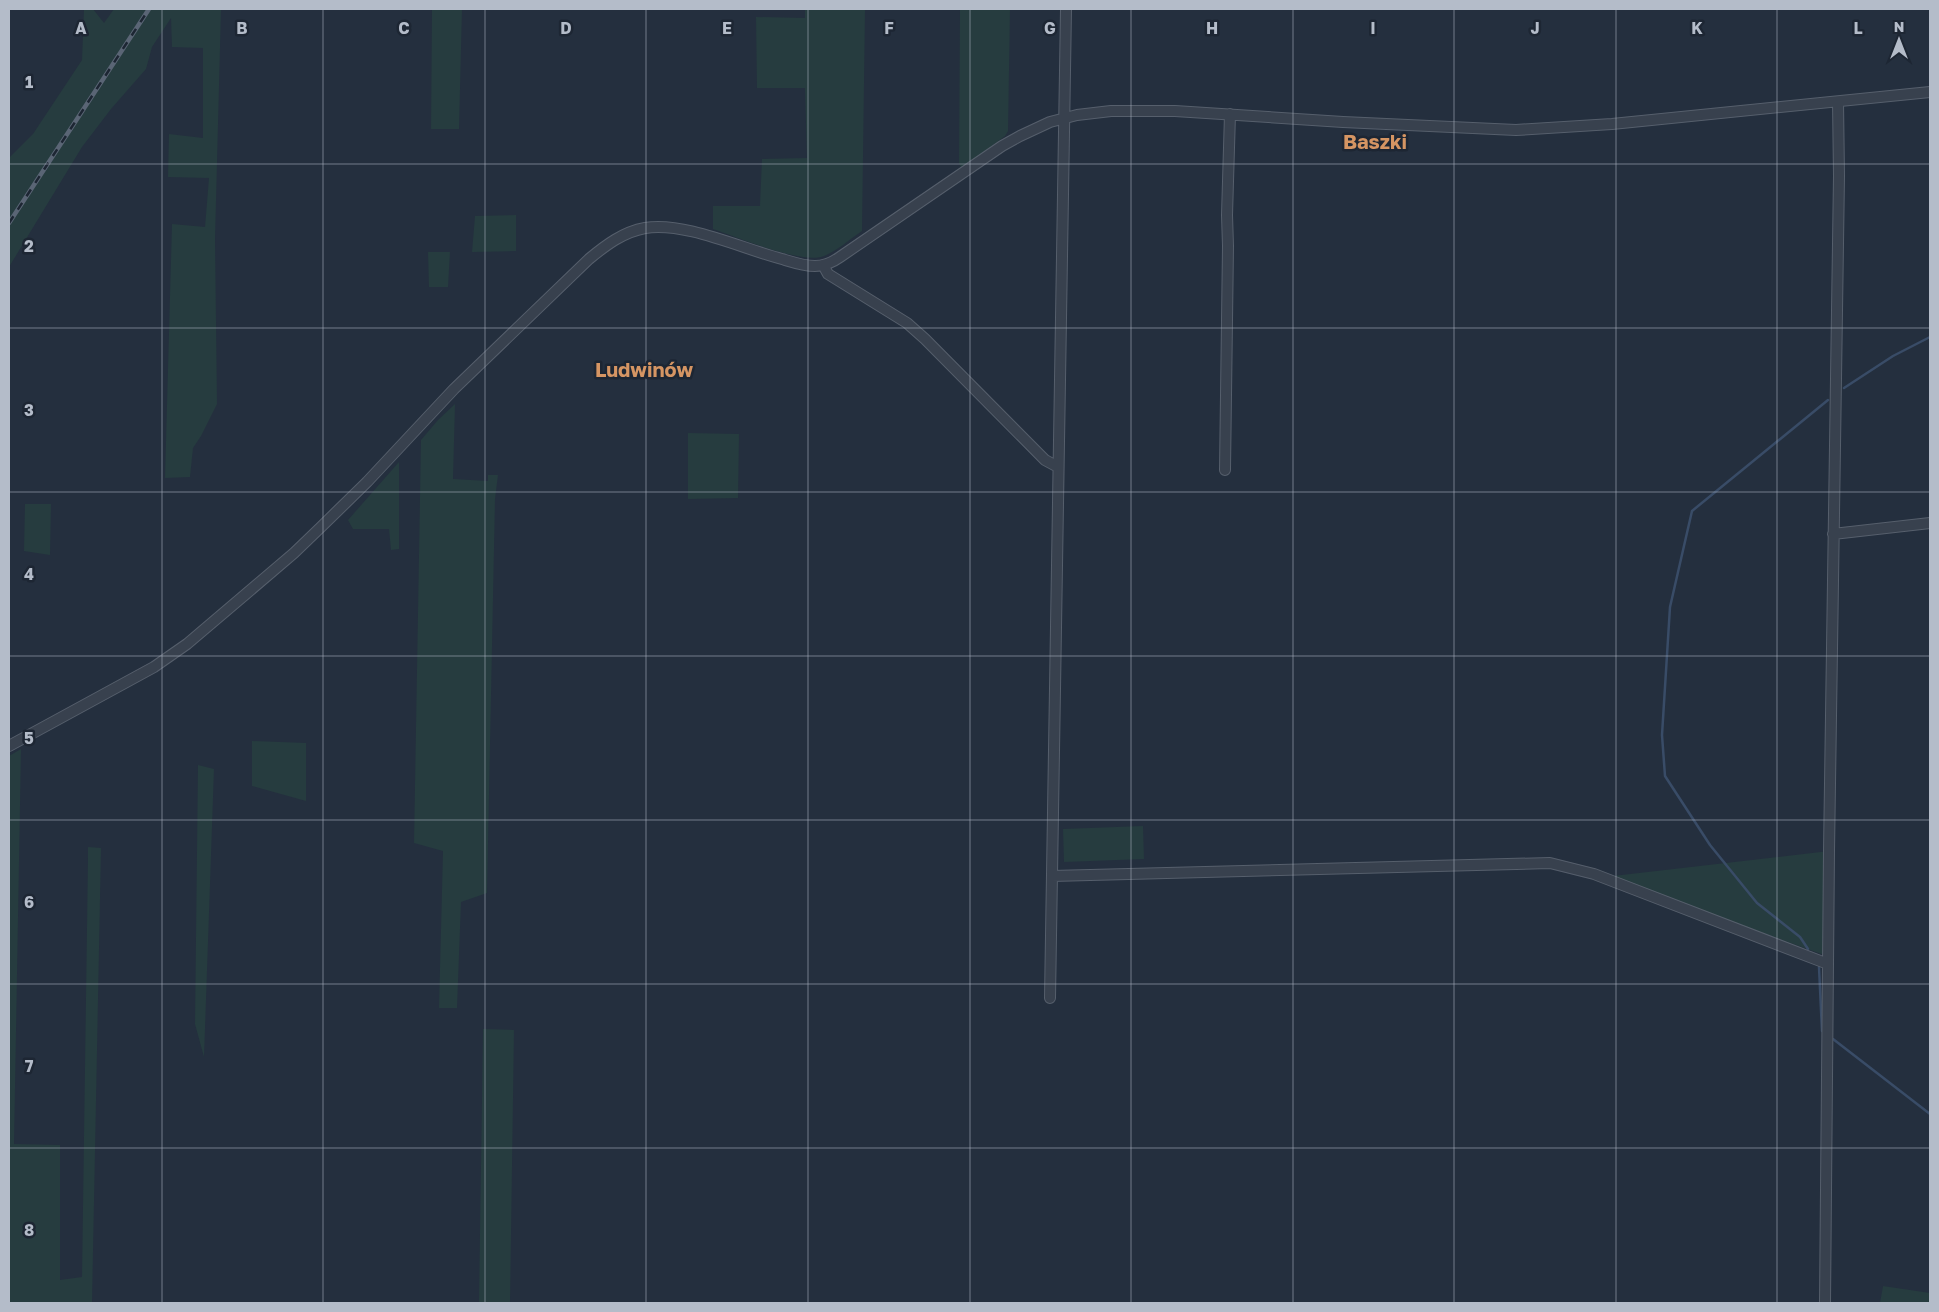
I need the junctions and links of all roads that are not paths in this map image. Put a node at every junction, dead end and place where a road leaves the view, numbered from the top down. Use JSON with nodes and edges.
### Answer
{"nodes":[{"id":1,"x":1066,"y":9,"type":"edge"},
{"id":2,"x":1930,"y":92,"type":"edge"},
{"id":3,"x":1838,"y":102,"type":"junction"},
{"id":4,"x":1230,"y":114,"type":"junction"},
{"id":5,"x":1064,"y":118,"type":"junction"},
{"id":6,"x":823,"y":265,"type":"junction"},
{"id":7,"x":1058,"y":467,"type":"junction"},
{"id":8,"x":1225,"y":470,"type":"dead end"},
{"id":9,"x":1930,"y":523,"type":"edge"},
{"id":10,"x":1833,"y":534,"type":"junction"},
{"id":11,"x":9,"y":746,"type":"edge"},
{"id":12,"x":1052,"y":876,"type":"junction"},
{"id":13,"x":1828,"y":964,"type":"junction"},
{"id":14,"x":1050,"y":998,"type":"dead end"},
{"id":15,"x":1825,"y":1303,"type":"edge"}],
"edges":[{"from":1,"to":5,"type":"street"},
{"from":2,"to":3,"type":"street"},
{"from":3,"to":4,"type":"street"},
{"from":3,"to":10,"type":"street"},
{"from":4,"to":5,"type":"street"},
{"from":4,"to":8,"type":"street"},
{"from":5,"to":6,"type":"street"},
{"from":5,"to":7,"type":"street"},
{"from":6,"to":7,"type":"street"},
{"from":6,"to":11,"type":"street"},
{"from":7,"to":12,"type":"street"},
{"from":9,"to":10,"type":"street"},
{"from":10,"to":13,"type":"street"},
{"from":12,"to":13,"type":"street"},
{"from":12,"to":14,"type":"street"},
{"from":13,"to":15,"type":"street"}]}
